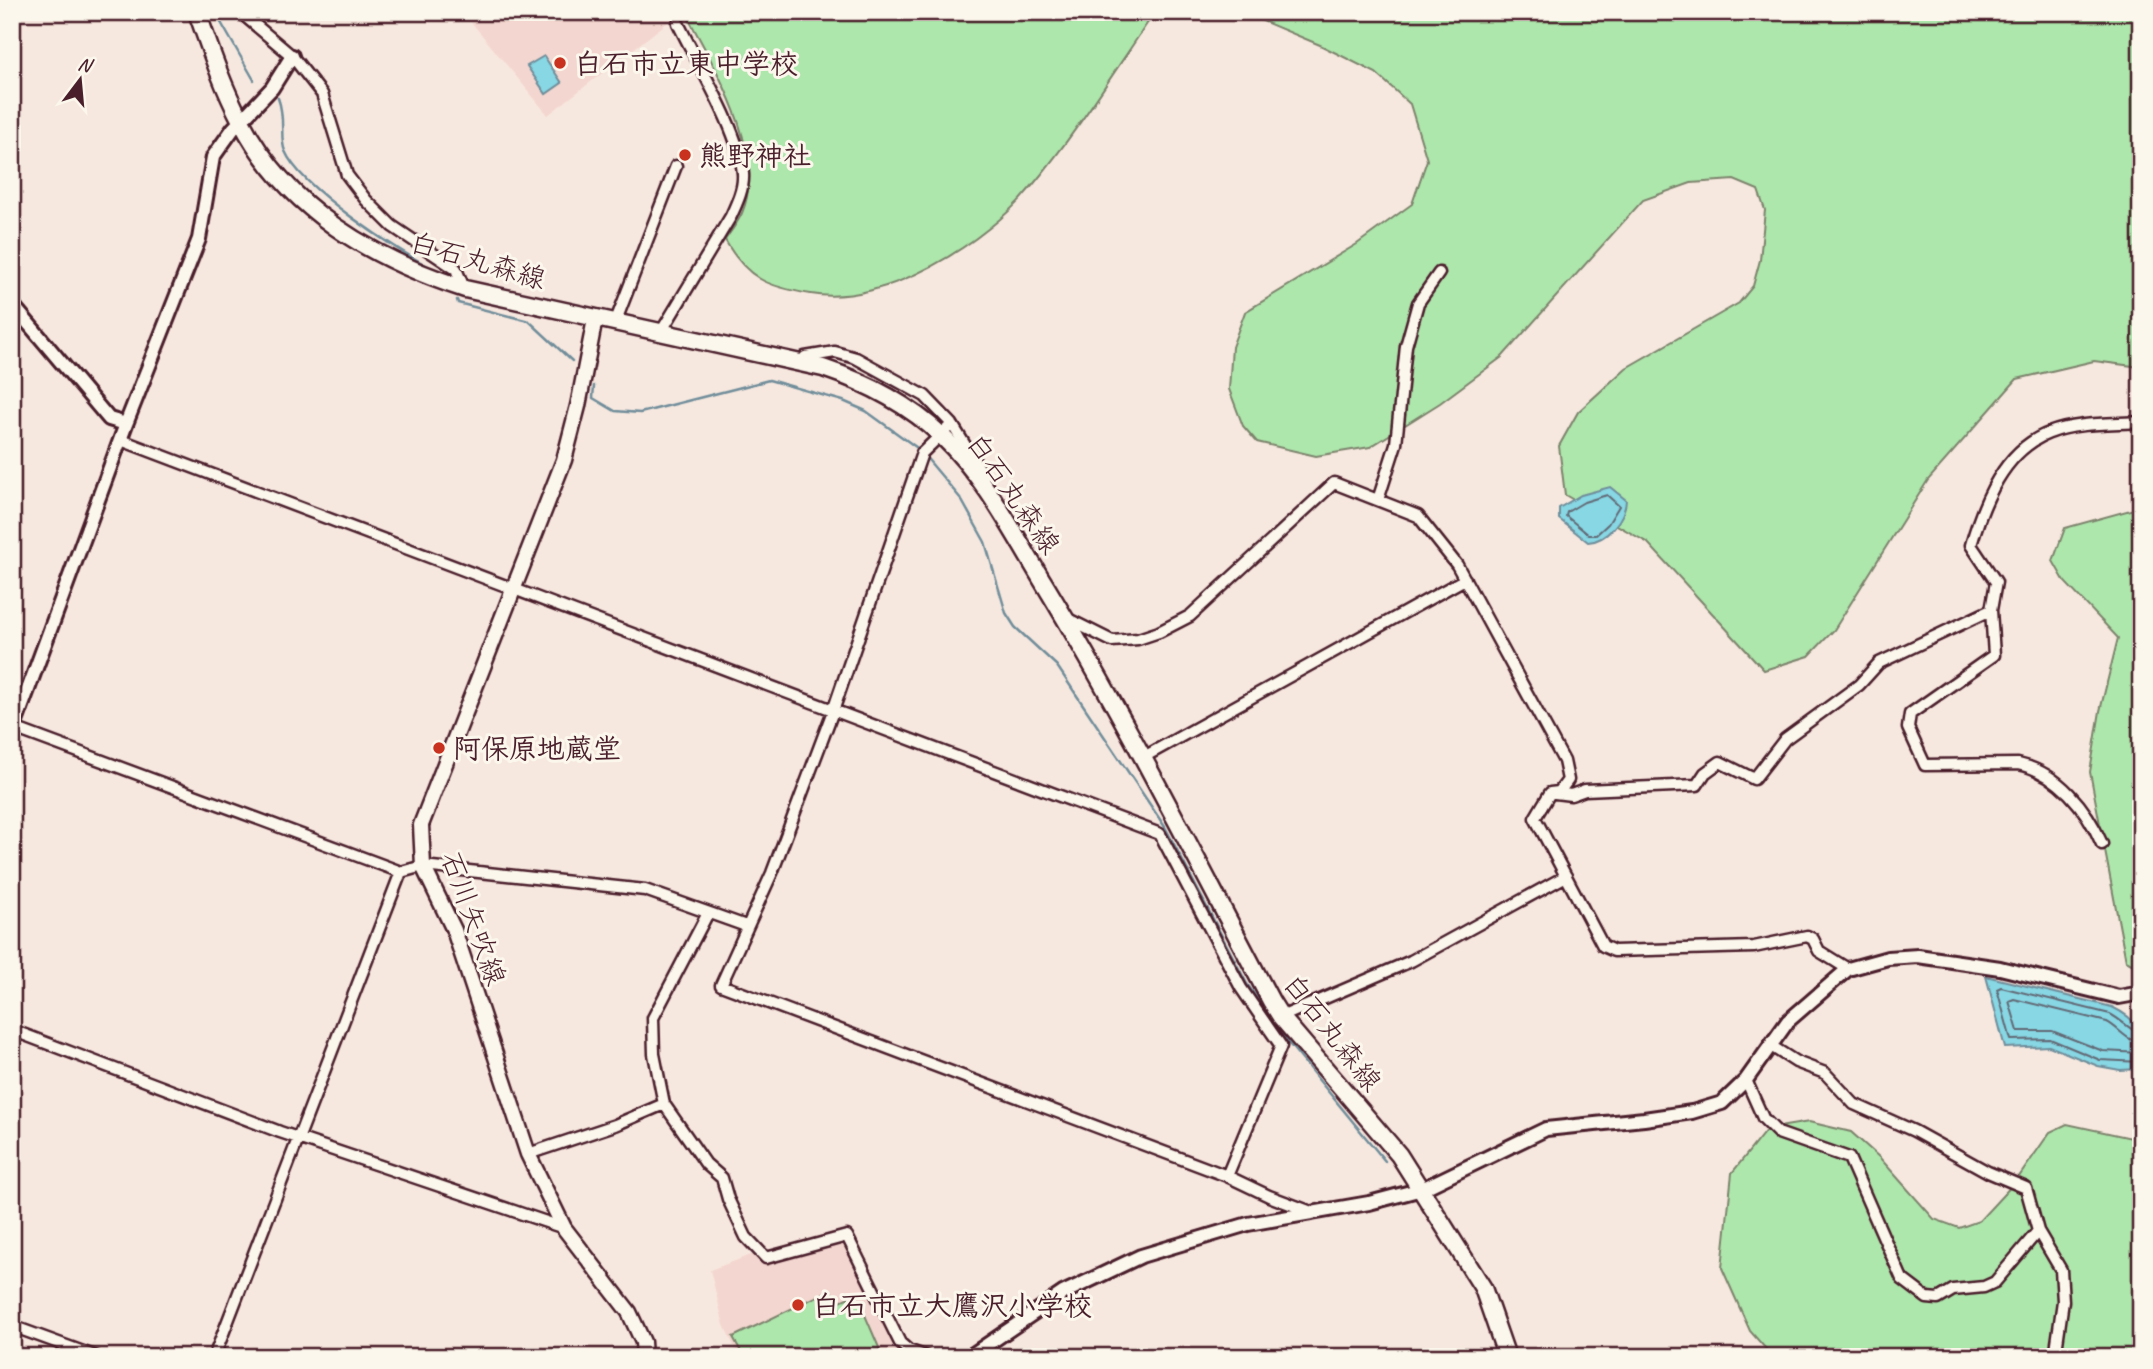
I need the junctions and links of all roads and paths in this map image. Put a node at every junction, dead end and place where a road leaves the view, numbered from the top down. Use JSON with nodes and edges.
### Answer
{"nodes":[{"id":1,"x":197,"y":12,"type":"edge"},
{"id":2,"x":240,"y":12,"type":"edge"},
{"id":3,"x":678,"y":23,"type":"dead end"},
{"id":4,"x":292,"y":56,"type":"junction"},
{"id":5,"x":241,"y":122,"type":"junction"},
{"id":6,"x":676,"y":166,"type":"dead end"},
{"id":7,"x":1439,"y":273,"type":"dead end"},
{"id":8,"x":465,"y":289,"type":"junction"},
{"id":9,"x":12,"y":304,"type":"edge"},
{"id":10,"x":595,"y":319,"type":"junction"},
{"id":11,"x":615,"y":323,"type":"junction"},
{"id":12,"x":662,"y":332,"type":"junction"},
{"id":13,"x":2141,"y":422,"type":"edge"},
{"id":14,"x":126,"y":424,"type":"junction"},
{"id":15,"x":947,"y":430,"type":"junction"},
{"id":16,"x":121,"y":440,"type":"junction"},
{"id":17,"x":1378,"y":500,"type":"junction"},
{"id":18,"x":1465,"y":579,"type":"junction"},
{"id":19,"x":512,"y":589,"type":"junction"},
{"id":20,"x":1991,"y":610,"type":"junction"},
{"id":21,"x":1065,"y":618,"type":"junction"},
{"id":22,"x":833,"y":711,"type":"junction"},
{"id":23,"x":13,"y":731,"type":"edge"},
{"id":24,"x":1142,"y":758,"type":"junction"},
{"id":25,"x":1550,"y":793,"type":"junction"},
{"id":26,"x":2102,"y":844,"type":"dead end"},
{"id":27,"x":423,"y":866,"type":"junction"},
{"id":28,"x":401,"y":872,"type":"junction"},
{"id":29,"x":1566,"y":876,"type":"junction"},
{"id":30,"x":708,"y":912,"type":"junction"},
{"id":31,"x":746,"y":926,"type":"junction"},
{"id":32,"x":1848,"y":969,"type":"junction"},
{"id":33,"x":2141,"y":993,"type":"edge"},
{"id":34,"x":1282,"y":1017,"type":"junction"},
{"id":35,"x":12,"y":1030,"type":"edge"},
{"id":36,"x":1771,"y":1046,"type":"junction"},
{"id":37,"x":1746,"y":1080,"type":"junction"},
{"id":38,"x":664,"y":1104,"type":"junction"},
{"id":39,"x":299,"y":1138,"type":"junction"},
{"id":40,"x":528,"y":1154,"type":"junction"},
{"id":41,"x":1227,"y":1176,"type":"junction"},
{"id":42,"x":1422,"y":1189,"type":"junction"},
{"id":43,"x":1314,"y":1213,"type":"junction"},
{"id":44,"x":564,"y":1228,"type":"junction"},
{"id":45,"x":2038,"y":1231,"type":"junction"},
{"id":46,"x":12,"y":1326,"type":"edge"},
{"id":47,"x":97,"y":1357,"type":"edge"},
{"id":48,"x":214,"y":1357,"type":"edge"},
{"id":49,"x":644,"y":1357,"type":"edge"},
{"id":50,"x":927,"y":1357,"type":"edge"},
{"id":51,"x":969,"y":1357,"type":"edge"},
{"id":52,"x":1507,"y":1357,"type":"edge"},
{"id":53,"x":2055,"y":1357,"type":"edge"}],
"edges":[{"from":1,"to":5,"type":"main road","name":"白石丸森線"},
{"from":2,"to":4,"type":"street"},
{"from":3,"to":12,"type":"street"},
{"from":4,"to":5,"type":"street"},
{"from":4,"to":8,"type":"street"},
{"from":5,"to":8,"type":"main road","name":"白石丸森線"},
{"from":5,"to":14,"type":"street"},
{"from":6,"to":11,"type":"street"},
{"from":7,"to":17,"type":"street"},
{"from":8,"to":10,"type":"main road","name":"白石丸森線"},
{"from":9,"to":14,"type":"street"},
{"from":10,"to":11,"type":"main road","name":"白石丸森線"},
{"from":10,"to":19,"type":"main road","name":"石川矢吹線"},
{"from":11,"to":12,"type":"main road","name":"白石丸森線"},
{"from":12,"to":15,"type":"main road","name":"白石丸森線"},
{"from":13,"to":20,"type":"street"},
{"from":14,"to":16,"type":"street"},
{"from":15,"to":21,"type":"main road","name":"白石丸森線"},
{"from":15,"to":22,"type":"street"},
{"from":16,"to":19,"type":"street"},
{"from":16,"to":23,"type":"street"},
{"from":17,"to":18,"type":"street"},
{"from":17,"to":21,"type":"street"},
{"from":18,"to":24,"type":"street"},
{"from":18,"to":25,"type":"street"},
{"from":19,"to":22,"type":"street"},
{"from":19,"to":27,"type":"main road","name":"石川矢吹線"},
{"from":20,"to":25,"type":"street"},
{"from":20,"to":26,"type":"street"},
{"from":21,"to":24,"type":"main road","name":"白石丸森線"},
{"from":22,"to":31,"type":"street"},
{"from":22,"to":41,"type":"street"},
{"from":23,"to":28,"type":"street"},
{"from":24,"to":34,"type":"main road","name":"白石丸森線"},
{"from":25,"to":29,"type":"street"},
{"from":27,"to":28,"type":"street"},
{"from":27,"to":30,"type":"street"},
{"from":27,"to":40,"type":"main road","name":"石川矢吹線"},
{"from":28,"to":39,"type":"street"},
{"from":29,"to":32,"type":"street"},
{"from":29,"to":34,"type":"street"},
{"from":30,"to":31,"type":"street"},
{"from":30,"to":38,"type":"street"},
{"from":31,"to":41,"type":"street"},
{"from":32,"to":33,"type":"street"},
{"from":32,"to":36,"type":"street"},
{"from":34,"to":42,"type":"main road","name":"白石丸森線"},
{"from":35,"to":39,"type":"street"},
{"from":36,"to":37,"type":"street"},
{"from":36,"to":45,"type":"street"},
{"from":37,"to":42,"type":"street"},
{"from":37,"to":45,"type":"street"},
{"from":38,"to":40,"type":"street"},
{"from":38,"to":50,"type":"street"},
{"from":39,"to":44,"type":"street"},
{"from":39,"to":48,"type":"street"},
{"from":40,"to":44,"type":"main road","name":"石川矢吹線"},
{"from":41,"to":43,"type":"street"},
{"from":42,"to":43,"type":"street"},
{"from":42,"to":52,"type":"main road","name":"白石丸森線"},
{"from":43,"to":51,"type":"street"},
{"from":44,"to":49,"type":"main road","name":"石川矢吹線"},
{"from":45,"to":53,"type":"street"},
{"from":46,"to":47,"type":"street"}]}
